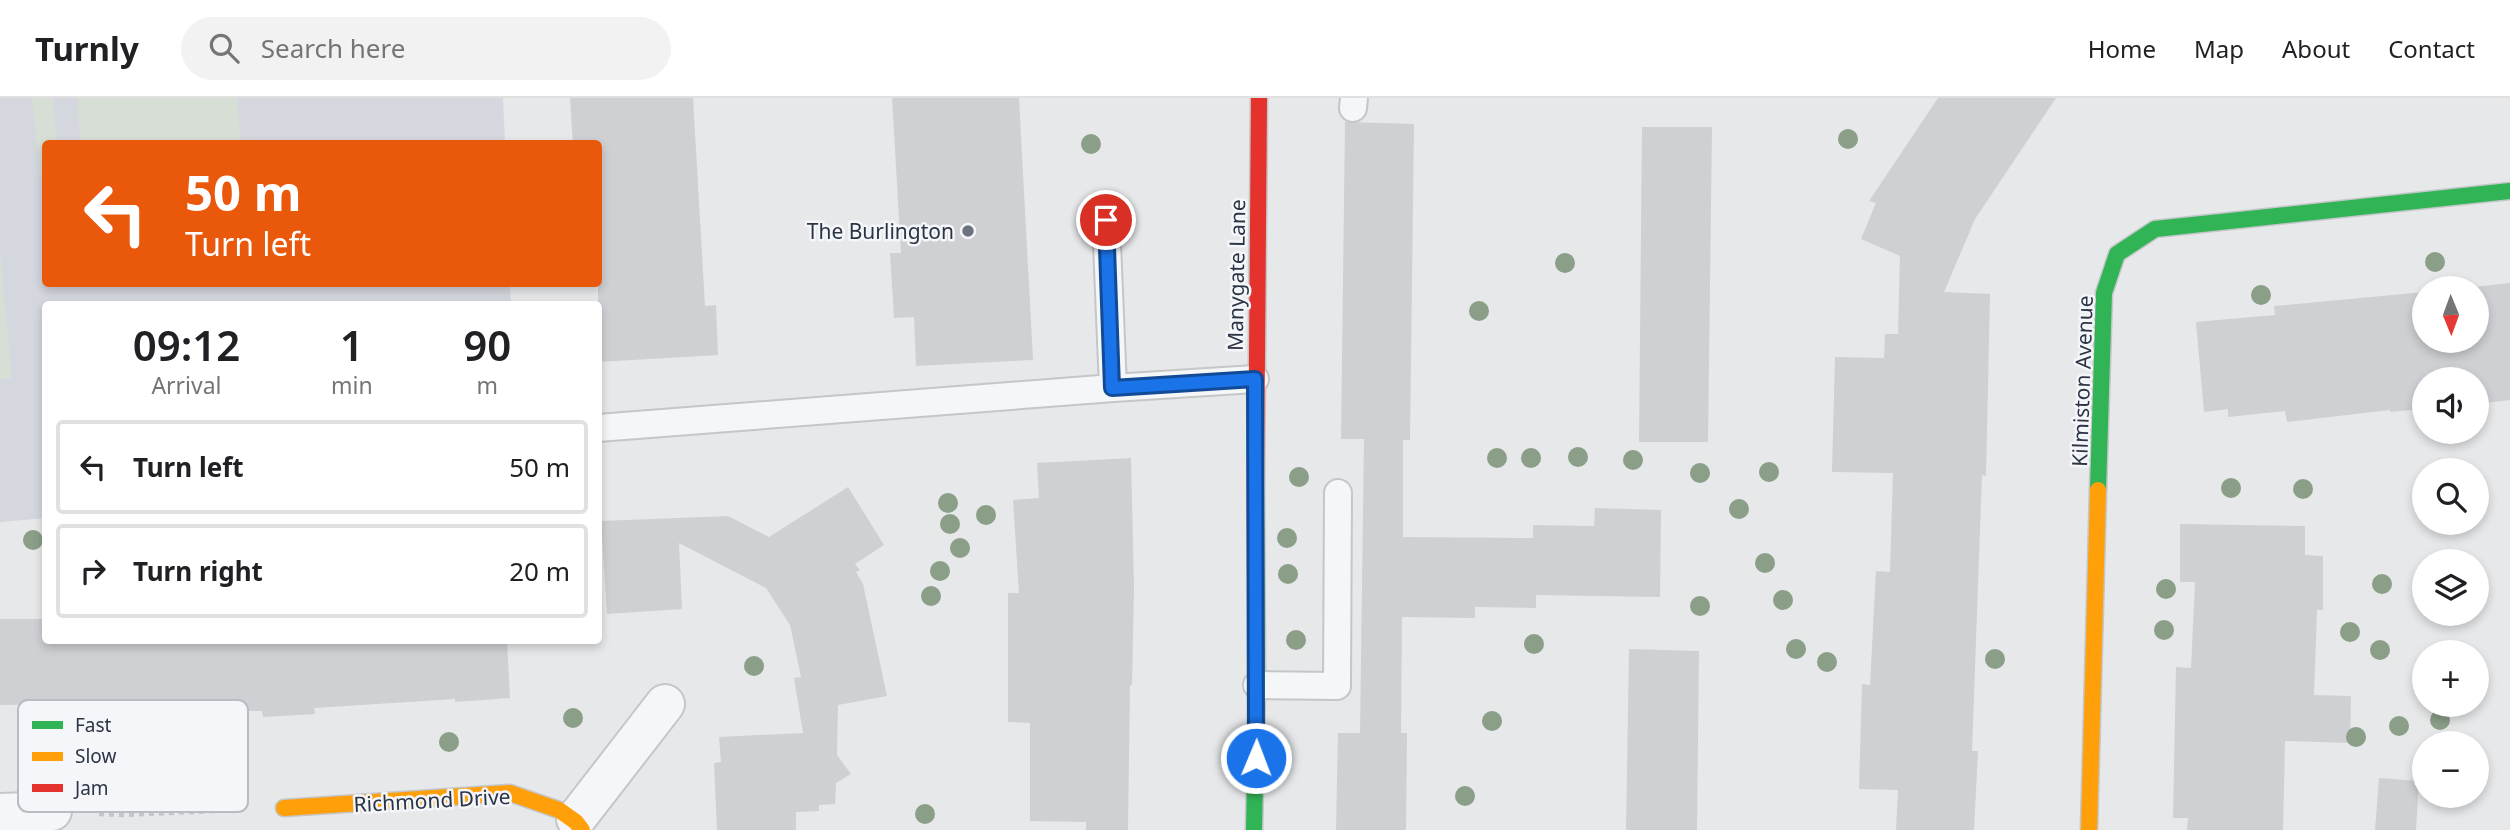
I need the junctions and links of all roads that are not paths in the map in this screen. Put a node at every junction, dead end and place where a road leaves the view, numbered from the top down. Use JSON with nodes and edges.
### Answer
{"nodes":[{"id":1,"x":1259,"y":98,"type":"edge"},
{"id":2,"x":2510,"y":191,"type":"edge"},
{"id":3,"x":1106,"y":220,"type":"dead end"},
{"id":4,"x":1255,"y":379,"type":"junction"},
{"id":5,"x":1112,"y":388,"type":"junction"},
{"id":6,"x":602,"y":428,"type":"edge"},
{"id":7,"x":1338,"y":493,"type":"dead end"},
{"id":8,"x":1257,"y":685,"type":"junction"},
{"id":9,"x":665,"y":704,"type":"dead end"},
{"id":10,"x":284,"y":808,"type":"road end"},
{"id":11,"x":26,"y":812,"type":"edge"},
{"id":12,"x":0,"y":813,"type":"edge"},
{"id":13,"x":579,"y":825,"type":"edge"},
{"id":14,"x":1254,"y":830,"type":"edge"},
{"id":15,"x":2089,"y":830,"type":"edge"}],
"edges":[{"from":1,"to":4,"type":"street","name":"Manygate Lane"},
{"from":2,"to":15,"type":"street","name":"Kilmiston Avenue"},
{"from":3,"to":5,"type":"lane"},
{"from":4,"to":5,"type":"lane"},
{"from":4,"to":8,"type":"street","name":"Manygate Lane"},
{"from":5,"to":6,"type":"lane"},
{"from":7,"to":8,"type":"lane"},
{"from":8,"to":14,"type":"street","name":"Manygate Lane"},
{"from":9,"to":13,"type":"street","name":"Richmond Drive"},
{"from":10,"to":13,"type":"street","name":"Richmond Drive"},
{"from":11,"to":12,"type":"street"}]}
